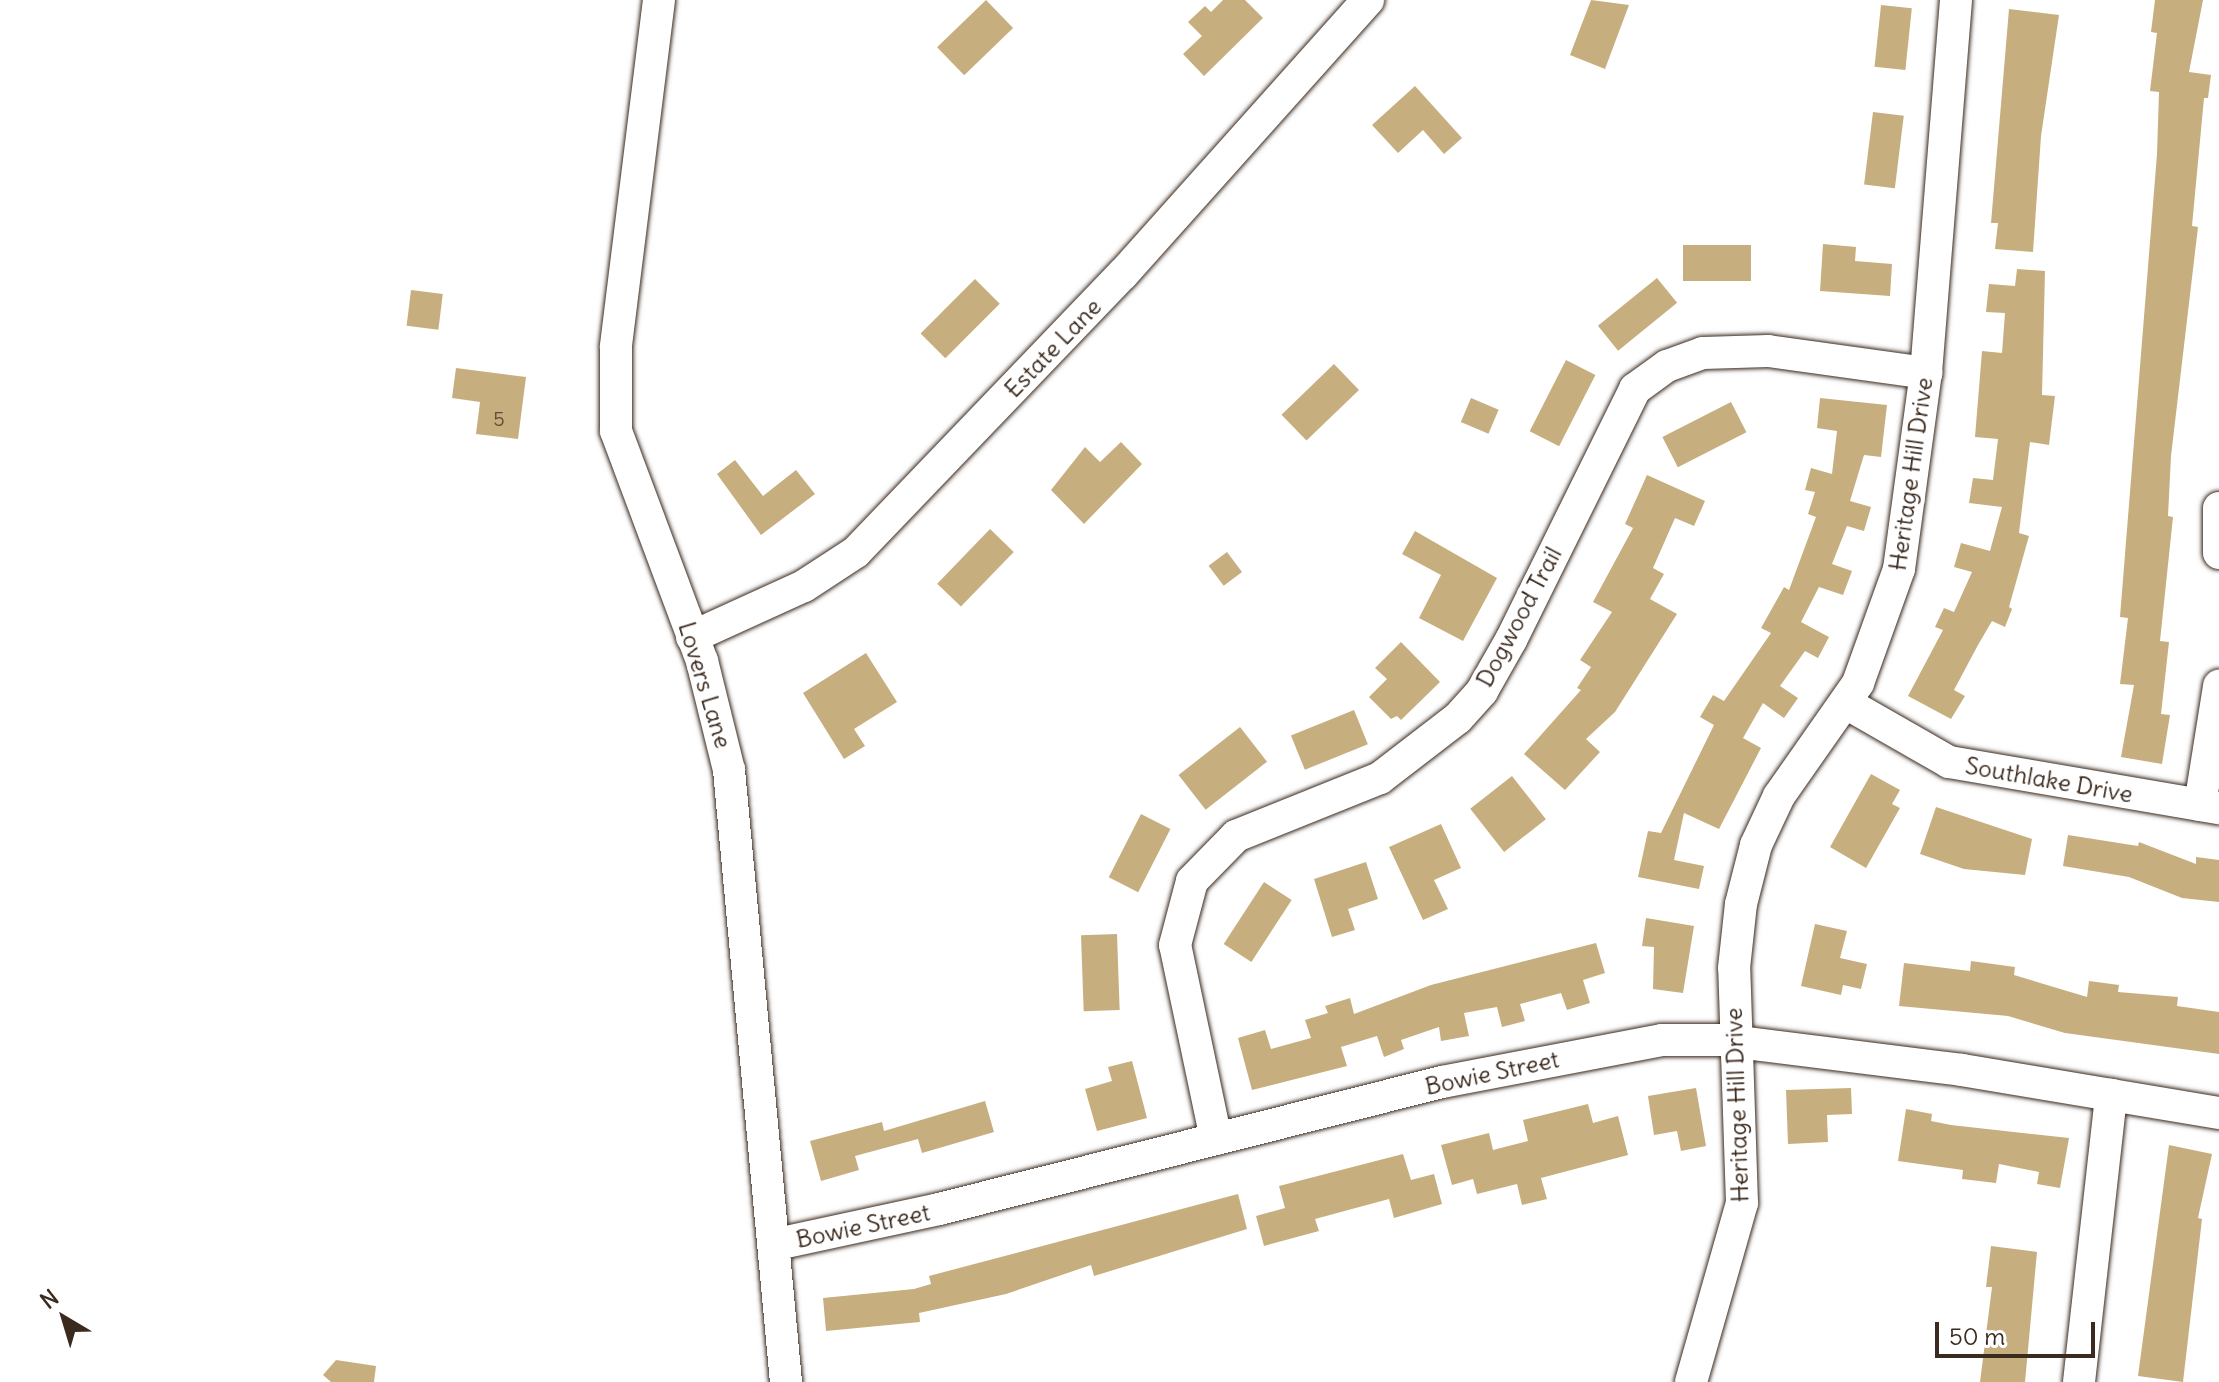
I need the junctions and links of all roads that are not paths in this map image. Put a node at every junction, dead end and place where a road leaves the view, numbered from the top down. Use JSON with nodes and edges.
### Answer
{"nodes":[{"id":1,"x":659,"y":0,"type":"edge"},
{"id":2,"x":1368,"y":0,"type":"edge"},
{"id":3,"x":1956,"y":0,"type":"edge"},
{"id":4,"x":1926,"y":373,"type":"junction"},
{"id":5,"x":692,"y":637,"type":"junction"},
{"id":6,"x":2219,"y":686,"type":"edge"},
{"id":7,"x":1846,"y":703,"type":"junction"},
{"id":8,"x":2209,"y":806,"type":"edge"},
{"id":9,"x":1734,"y":1041,"type":"junction"},
{"id":10,"x":2111,"y":1095,"type":"junction"},
{"id":11,"x":2219,"y":1113,"type":"edge"},
{"id":12,"x":1216,"y":1139,"type":"junction"},
{"id":13,"x":777,"y":1244,"type":"junction"},
{"id":14,"x":786,"y":1382,"type":"edge"},
{"id":15,"x":1691,"y":1382,"type":"edge"},
{"id":16,"x":2079,"y":1382,"type":"edge"}],
"edges":[{"from":1,"to":5,"type":"street","name":"Lovers Lane"},
{"from":2,"to":5,"type":"street","name":"Estate Lane"},
{"from":3,"to":4,"type":"street","name":"Heritage Hill Drive"},
{"from":4,"to":7,"type":"street","name":"Heritage Hill Drive"},
{"from":4,"to":12,"type":"street","name":"Dogwood Trail"},
{"from":5,"to":13,"type":"street","name":"Lovers Lane"},
{"from":6,"to":8,"type":"street"},
{"from":7,"to":8,"type":"street","name":"Southlake Drive"},
{"from":7,"to":9,"type":"street","name":"Heritage Hill Drive"},
{"from":9,"to":10,"type":"street","name":"Bowie Street"},
{"from":9,"to":12,"type":"street","name":"Bowie Street"},
{"from":9,"to":15,"type":"street","name":"Heritage Hill Drive"},
{"from":10,"to":11,"type":"street","name":"Bowie Street"},
{"from":10,"to":16,"type":"street"},
{"from":12,"to":13,"type":"street","name":"Bowie Street"},
{"from":13,"to":14,"type":"street","name":"Lovers Lane"}]}
